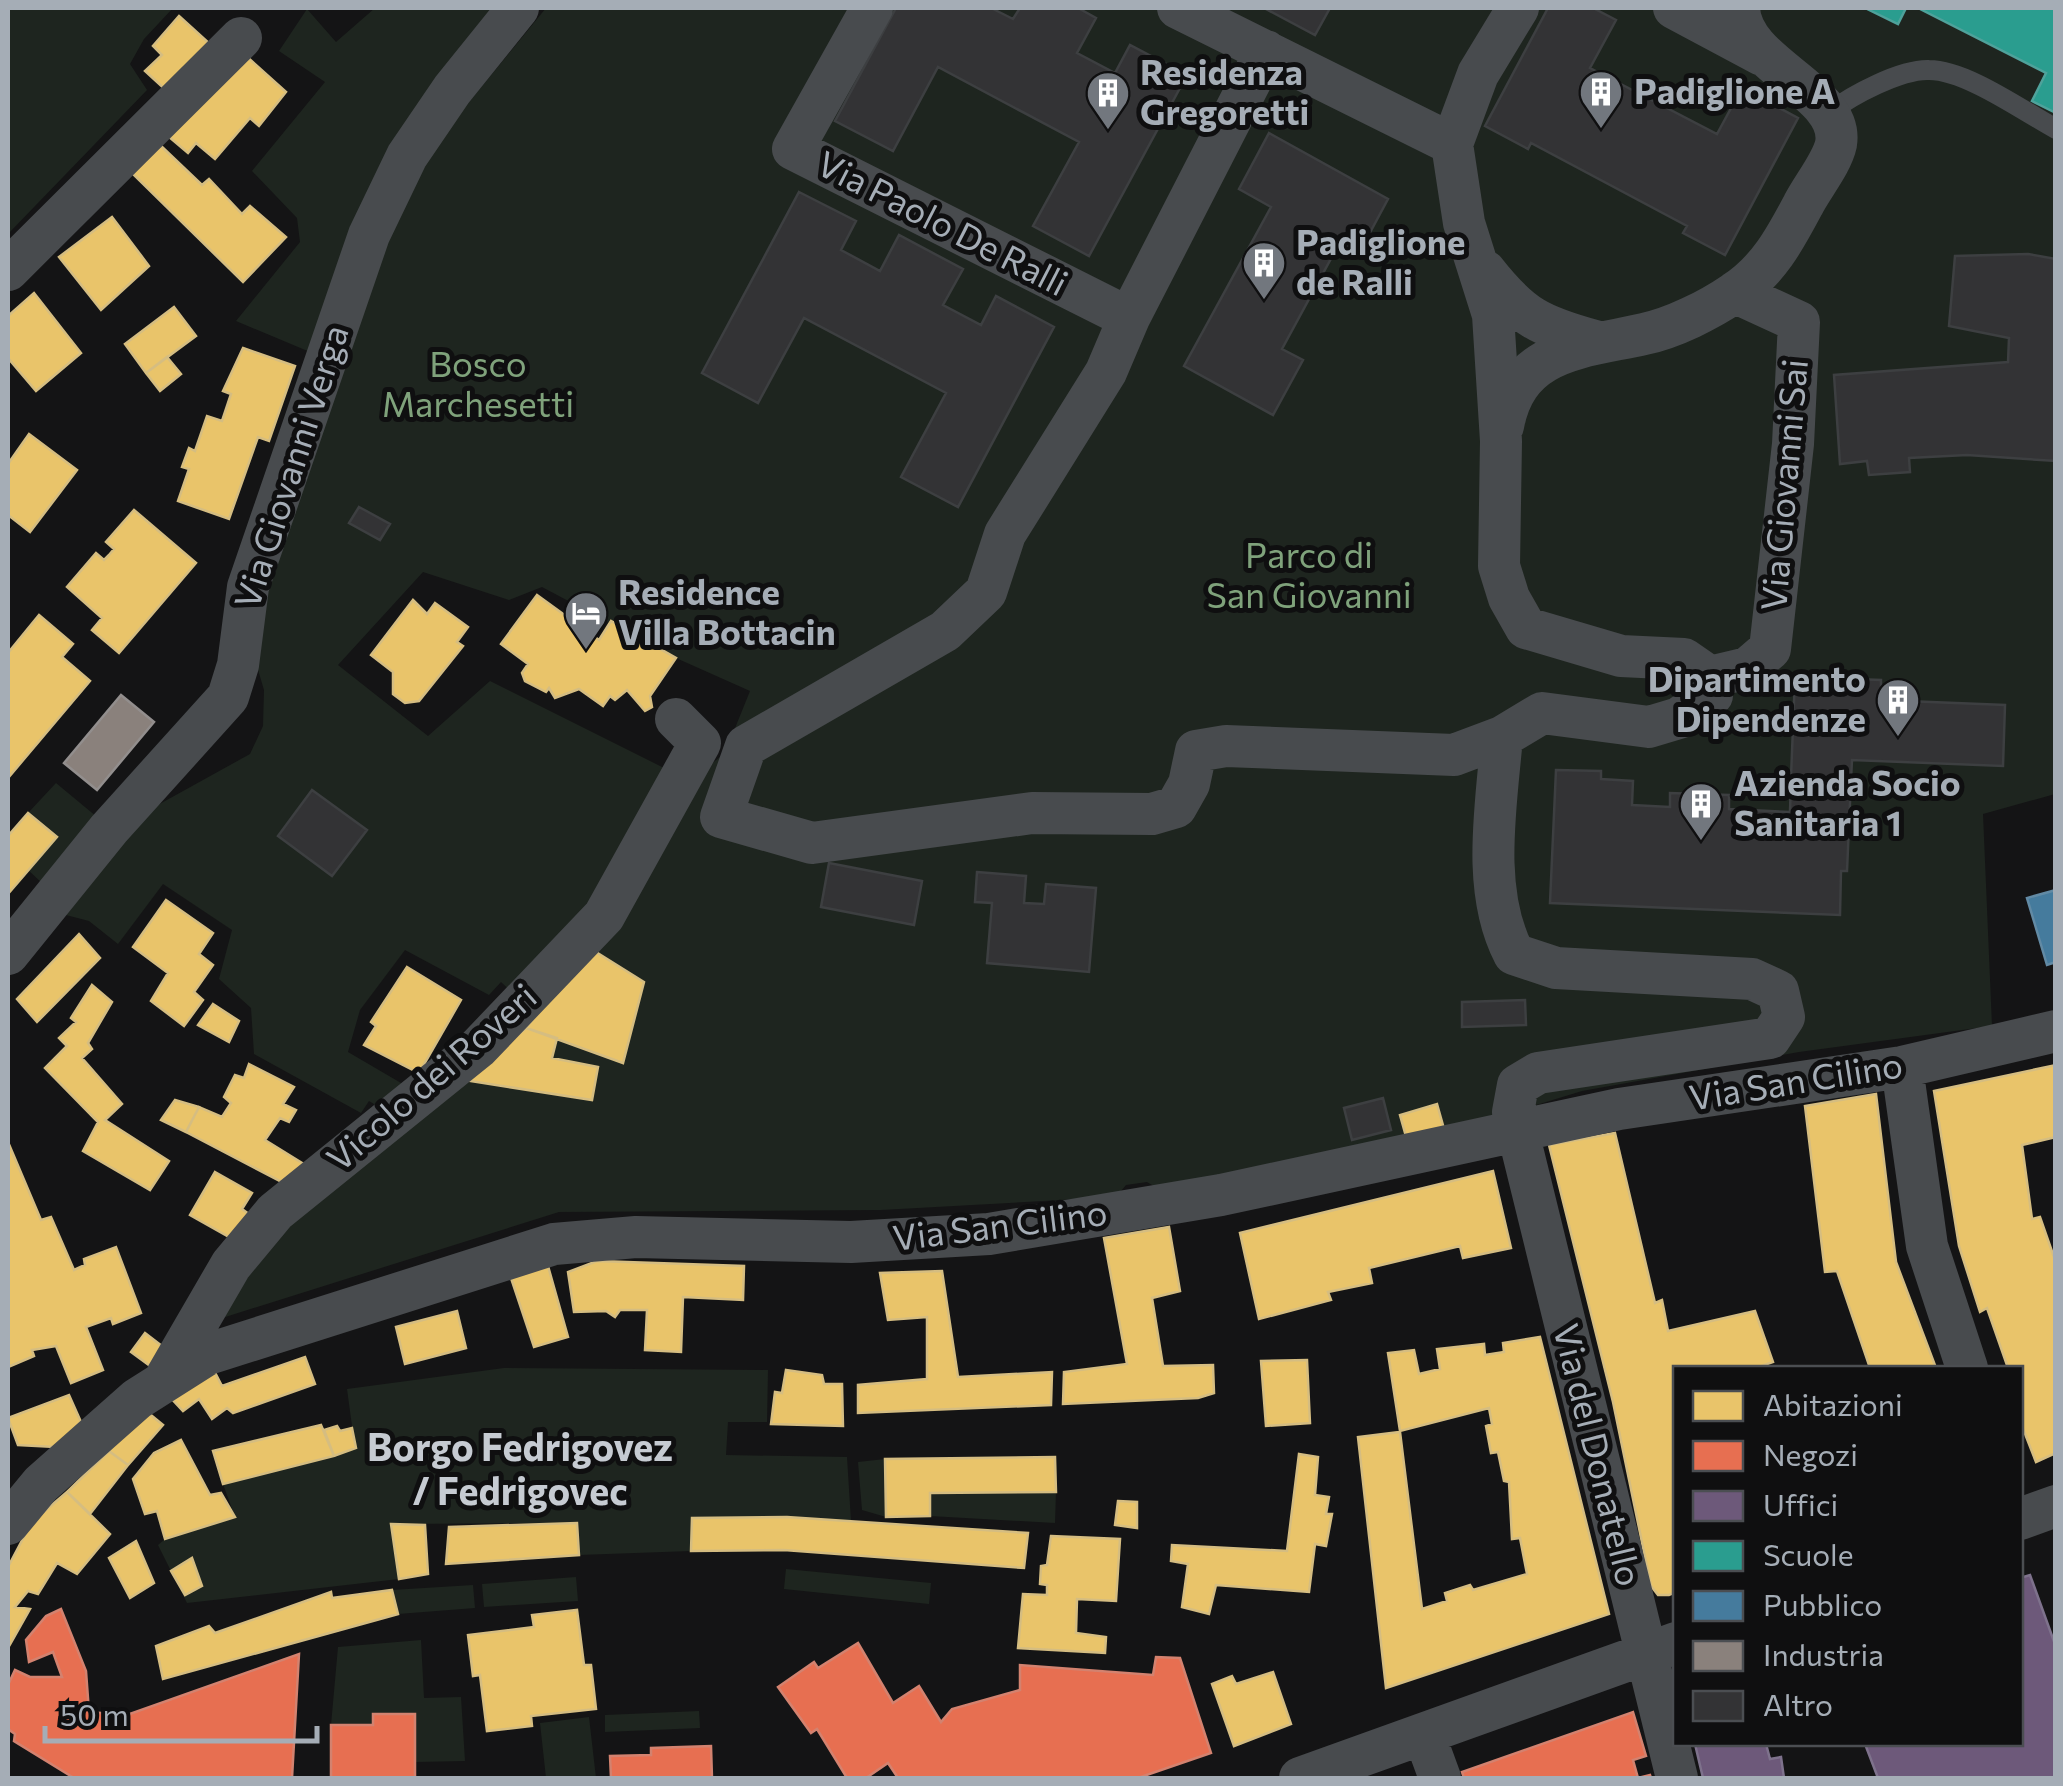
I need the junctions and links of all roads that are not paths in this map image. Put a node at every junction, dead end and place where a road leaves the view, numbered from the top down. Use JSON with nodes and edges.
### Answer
{"nodes":[{"id":1,"x":518,"y":8,"type":"edge"},
{"id":2,"x":872,"y":8,"type":"edge"},
{"id":3,"x":1178,"y":8,"type":"edge"},
{"id":4,"x":1227,"y":8,"type":"edge"},
{"id":5,"x":1518,"y":8,"type":"edge"},
{"id":6,"x":1674,"y":8,"type":"edge"},
{"id":7,"x":1738,"y":8,"type":"edge"},
{"id":8,"x":241,"y":38,"type":"dead end"},
{"id":9,"x":1266,"y":51,"type":"junction"},
{"id":10,"x":1763,"y":56,"type":"junction"},
{"id":11,"x":1830,"y":112,"type":"junction"},
{"id":12,"x":2056,"y":129,"type":"edge"},
{"id":13,"x":1452,"y":144,"type":"junction"},
{"id":14,"x":1478,"y":263,"type":"junction"},
{"id":15,"x":8,"y":270,"type":"edge"},
{"id":16,"x":1736,"y":292,"type":"junction"},
{"id":17,"x":1129,"y":318,"type":"junction"},
{"id":18,"x":1595,"y":342,"type":"junction"},
{"id":19,"x":1501,"y":441,"type":"junction"},
{"id":20,"x":1710,"y":677,"type":"junction"},
{"id":21,"x":676,"y":719,"type":"dead end"},
{"id":22,"x":1502,"y":737,"type":"junction"},
{"id":23,"x":8,"y":954,"type":"edge"},
{"id":24,"x":2056,"y":1031,"type":"edge"},
{"id":25,"x":1902,"y":1068,"type":"junction"},
{"id":26,"x":1517,"y":1133,"type":"junction"},
{"id":27,"x":1966,"y":1366,"type":"edge"},
{"id":28,"x":163,"y":1382,"type":"junction"},
{"id":29,"x":2056,"y":1506,"type":"edge"},
{"id":30,"x":2023,"y":1518,"type":"edge"},
{"id":31,"x":8,"y":1524,"type":"edge"},
{"id":32,"x":1661,"y":1648,"type":"edge"},
{"id":33,"x":1424,"y":1734,"type":"junction"},
{"id":34,"x":1673,"y":1746,"type":"edge"},
{"id":35,"x":1673,"y":1746,"type":"edge"},
{"id":36,"x":1300,"y":1778,"type":"edge"},
{"id":37,"x":1440,"y":1778,"type":"edge"},
{"id":38,"x":1677,"y":1778,"type":"edge"}],
"edges":[{"from":1,"to":23,"type":"street","name":"Via Giovanni Verga"},
{"from":2,"to":17,"type":"street","name":"Via Paolo De Ralli"},
{"from":3,"to":9,"type":"street"},
{"from":4,"to":9,"type":"lane"},
{"from":5,"to":13,"type":"street"},
{"from":6,"to":10,"type":"street"},
{"from":7,"to":10,"type":"street"},
{"from":8,"to":15,"type":"street"},
{"from":9,"to":13,"type":"street"},
{"from":9,"to":17,"type":"street"},
{"from":10,"to":11,"type":"street"},
{"from":11,"to":12,"type":"lane"},
{"from":11,"to":16,"type":"street"},
{"from":13,"to":14,"type":"street"},
{"from":14,"to":18,"type":"street"},
{"from":14,"to":19,"type":"street"},
{"from":16,"to":18,"type":"street"},
{"from":16,"to":20,"type":"street","name":"Via Giovanni Sai"},
{"from":17,"to":22,"type":"street"},
{"from":18,"to":19,"type":"street"},
{"from":19,"to":20,"type":"street"},
{"from":20,"to":22,"type":"street"},
{"from":21,"to":28,"type":"street","name":"Vicolo dei Roveri"},
{"from":22,"to":26,"type":"street"},
{"from":24,"to":25,"type":"street","name":"Via San Cilino"},
{"from":25,"to":26,"type":"street","name":"Via San Cilino"},
{"from":25,"to":27,"type":"street"},
{"from":26,"to":28,"type":"street","name":"Via San Cilino"},
{"from":26,"to":32,"type":"street","name":"Via del Donatello"},
{"from":28,"to":31,"type":"street","name":"Via San Cilino"},
{"from":29,"to":30,"type":"street"},
{"from":32,"to":33,"type":"street"},
{"from":32,"to":35,"type":"street","name":"Via del Donatello"},
{"from":33,"to":36,"type":"street"},
{"from":33,"to":37,"type":"street"},
{"from":34,"to":38,"type":"street","name":"Via del Donatello"}]}
